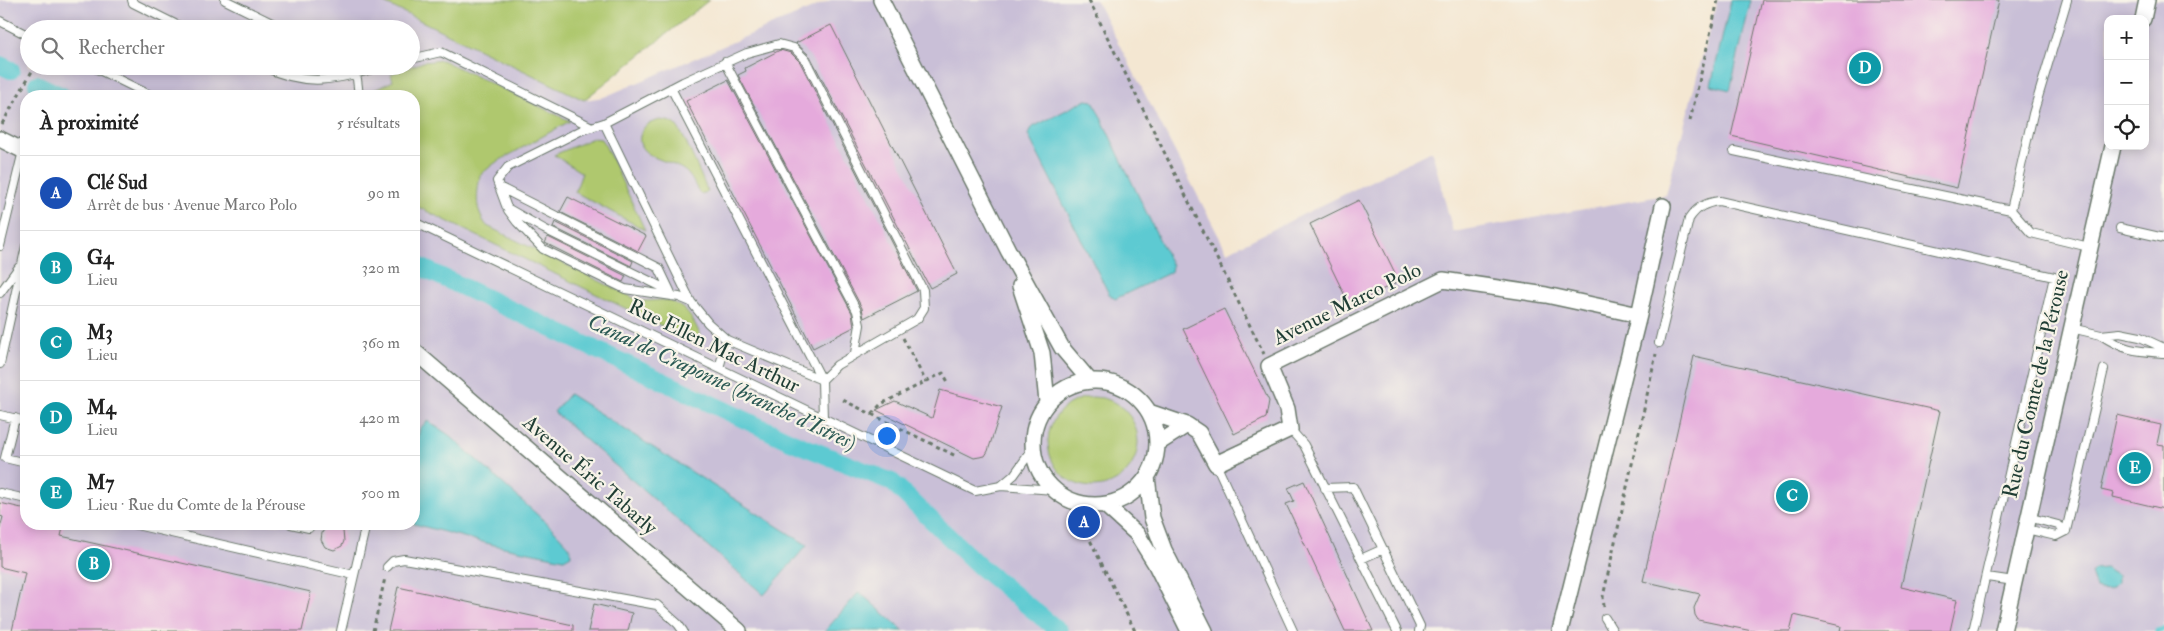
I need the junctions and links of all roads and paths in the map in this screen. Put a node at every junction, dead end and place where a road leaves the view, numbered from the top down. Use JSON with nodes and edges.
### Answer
{"nodes":[{"id":1,"x":132,"y":0,"type":"edge"},
{"id":2,"x":225,"y":0,"type":"edge"},
{"id":3,"x":881,"y":0,"type":"edge"},
{"id":4,"x":1090,"y":0,"type":"edge"},
{"id":5,"x":1718,"y":0,"type":"edge"},
{"id":6,"x":2066,"y":0,"type":"edge"},
{"id":7,"x":2147,"y":0,"type":"edge"},
{"id":8,"x":2144,"y":15,"type":"edge"},
{"id":9,"x":167,"y":20,"type":"edge"},
{"id":10,"x":266,"y":20,"type":"edge"},
{"id":11,"x":0,"y":22,"type":"edge"},
{"id":12,"x":20,"y":32,"type":"edge"},
{"id":13,"x":420,"y":57,"type":"edge"},
{"id":14,"x":725,"y":62,"type":"junction"},
{"id":15,"x":30,"y":75,"type":"edge"},
{"id":16,"x":109,"y":75,"type":"edge"},
{"id":17,"x":282,"y":75,"type":"edge"},
{"id":18,"x":354,"y":75,"type":"joint"},
{"id":19,"x":671,"y":88,"type":"junction"},
{"id":20,"x":21,"y":90,"type":"edge"},
{"id":21,"x":140,"y":90,"type":"edge"},
{"id":22,"x":358,"y":90,"type":"edge"},
{"id":23,"x":20,"y":92,"type":"edge"},
{"id":24,"x":1690,"y":121,"type":"dead end"},
{"id":25,"x":604,"y":123,"type":"junction"},
{"id":26,"x":0,"y":126,"type":"edge"},
{"id":27,"x":592,"y":127,"type":"junction"},
{"id":28,"x":0,"y":139,"type":"edge"},
{"id":29,"x":20,"y":149,"type":"edge"},
{"id":30,"x":2112,"y":150,"type":"edge"},
{"id":31,"x":1734,"y":151,"type":"dead end"},
{"id":32,"x":20,"y":170,"type":"edge"},
{"id":33,"x":499,"y":187,"type":"junction"},
{"id":34,"x":1663,"y":206,"type":"dead end"},
{"id":35,"x":507,"y":208,"type":"junction"},
{"id":36,"x":2011,"y":210,"type":"junction"},
{"id":37,"x":420,"y":225,"type":"edge"},
{"id":38,"x":2120,"y":228,"type":"dead end"},
{"id":39,"x":2164,"y":238,"type":"edge"},
{"id":40,"x":0,"y":246,"type":"edge"},
{"id":41,"x":2089,"y":246,"type":"junction"},
{"id":42,"x":1009,"y":252,"type":"junction"},
{"id":43,"x":20,"y":269,"type":"edge"},
{"id":44,"x":20,"y":281,"type":"edge"},
{"id":45,"x":0,"y":293,"type":"edge"},
{"id":46,"x":671,"y":294,"type":"junction"},
{"id":47,"x":691,"y":302,"type":"junction"},
{"id":48,"x":1639,"y":315,"type":"junction"},
{"id":49,"x":2071,"y":328,"type":"junction"},
{"id":50,"x":899,"y":330,"type":"junction"},
{"id":51,"x":2101,"y":335,"type":"junction"},
{"id":52,"x":727,"y":340,"type":"junction"},
{"id":53,"x":1659,"y":344,"type":"joint"},
{"id":54,"x":1261,"y":346,"type":"dead end"},
{"id":55,"x":2164,"y":348,"type":"edge"},
{"id":56,"x":855,"y":353,"type":"junction"},
{"id":57,"x":2164,"y":353,"type":"edge"},
{"id":58,"x":420,"y":356,"type":"edge"},
{"id":59,"x":0,"y":364,"type":"edge"},
{"id":60,"x":719,"y":368,"type":"junction"},
{"id":61,"x":2104,"y":369,"type":"dead end"},
{"id":62,"x":822,"y":380,"type":"junction"},
{"id":63,"x":1089,"y":380,"type":"junction"},
{"id":64,"x":926,"y":382,"type":"junction"},
{"id":65,"x":948,"y":382,"type":"dead end"},
{"id":66,"x":843,"y":400,"type":"dead end"},
{"id":67,"x":1047,"y":402,"type":"junction"},
{"id":68,"x":1149,"y":412,"type":"junction"},
{"id":69,"x":872,"y":414,"type":"junction"},
{"id":70,"x":0,"y":415,"type":"edge"},
{"id":71,"x":15,"y":418,"type":"junction"},
{"id":72,"x":823,"y":418,"type":"junction"},
{"id":73,"x":20,"y":419,"type":"edge"},
{"id":74,"x":1187,"y":425,"type":"junction"},
{"id":75,"x":1290,"y":429,"type":"junction"},
{"id":76,"x":1157,"y":444,"type":"junction"},
{"id":77,"x":1032,"y":450,"type":"junction"},
{"id":78,"x":956,"y":456,"type":"dead end"},
{"id":79,"x":20,"y":462,"type":"edge"},
{"id":80,"x":1216,"y":464,"type":"junction"},
{"id":81,"x":1147,"y":477,"type":"junction"},
{"id":82,"x":1001,"y":486,"type":"junction"},
{"id":83,"x":1325,"y":488,"type":"junction"},
{"id":84,"x":1054,"y":490,"type":"junction"},
{"id":85,"x":0,"y":493,"type":"edge"},
{"id":86,"x":20,"y":498,"type":"edge"},
{"id":87,"x":1078,"y":503,"type":"junction"},
{"id":88,"x":1105,"y":505,"type":"junction"},
{"id":89,"x":2027,"y":523,"type":"junction"},
{"id":90,"x":158,"y":530,"type":"edge"},
{"id":91,"x":365,"y":530,"type":"edge"},
{"id":92,"x":2066,"y":531,"type":"junction"},
{"id":93,"x":1383,"y":549,"type":"junction"},
{"id":94,"x":1361,"y":559,"type":"junction"},
{"id":95,"x":387,"y":567,"type":"joint"},
{"id":96,"x":354,"y":575,"type":"junction"},
{"id":97,"x":1987,"y":577,"type":"junction"},
{"id":98,"x":2014,"y":581,"type":"junction"},
{"id":99,"x":1605,"y":618,"type":"joint"},
{"id":100,"x":341,"y":631,"type":"edge"},
{"id":101,"x":373,"y":631,"type":"edge"},
{"id":102,"x":683,"y":631,"type":"edge"},
{"id":103,"x":739,"y":631,"type":"edge"},
{"id":104,"x":1135,"y":631,"type":"edge"},
{"id":105,"x":1189,"y":631,"type":"edge"},
{"id":106,"x":1205,"y":631,"type":"edge"},
{"id":107,"x":1293,"y":631,"type":"edge"},
{"id":108,"x":1397,"y":631,"type":"edge"},
{"id":109,"x":1419,"y":631,"type":"edge"},
{"id":110,"x":1560,"y":631,"type":"edge"},
{"id":111,"x":1613,"y":631,"type":"edge"},
{"id":112,"x":1973,"y":631,"type":"edge"},
{"id":113,"x":2003,"y":631,"type":"edge"}],
"edges":[{"from":1,"to":9,"type":"lane"},
{"from":2,"to":10,"type":"lane"},
{"from":3,"to":42,"type":"street"},
{"from":4,"to":54,"type":"path"},
{"from":5,"to":24,"type":"path"},
{"from":6,"to":36,"type":"lane"},
{"from":7,"to":8,"type":"street"},
{"from":11,"to":12,"type":"lane"},
{"from":13,"to":27,"type":"lane"},
{"from":14,"to":19,"type":"lane"},
{"from":14,"to":50,"type":"lane"},
{"from":14,"to":56,"type":"lane"},
{"from":15,"to":20,"type":"path"},
{"from":16,"to":21,"type":"lane"},
{"from":17,"to":18,"type":"lane"},
{"from":18,"to":22,"type":"lane"},
{"from":19,"to":25,"type":"lane"},
{"from":19,"to":62,"type":"lane"},
{"from":23,"to":26,"type":"path"},
{"from":25,"to":27,"type":"lane"},
{"from":25,"to":47,"type":"lane"},
{"from":27,"to":33,"type":"lane"},
{"from":28,"to":29,"type":"street"},
{"from":30,"to":41,"type":"street","name":"Rue du Comte de la Pérouse"},
{"from":31,"to":36,"type":"lane"},
{"from":32,"to":40,"type":"lane"},
{"from":33,"to":35,"type":"lane"},
{"from":33,"to":46,"type":"lane"},
{"from":34,"to":48,"type":"street"},
{"from":35,"to":46,"type":"lane"},
{"from":35,"to":46,"type":"lane"},
{"from":36,"to":41,"type":"lane"},
{"from":37,"to":60,"type":"lane","name":"Rue Ellen Mac Arthur"},
{"from":38,"to":39,"type":"lane"},
{"from":41,"to":49,"type":"street","name":"Rue du Comte de la Pérouse"},
{"from":42,"to":63,"type":"street"},
{"from":42,"to":67,"type":"street"},
{"from":43,"to":45,"type":"lane"},
{"from":44,"to":59,"type":"lane"},
{"from":46,"to":47,"type":"lane"},
{"from":47,"to":52,"type":"lane"},
{"from":48,"to":75,"type":"street","name":"Avenue Marco Polo"},
{"from":48,"to":110,"type":"street"},
{"from":49,"to":51,"type":"lane"},
{"from":49,"to":89,"type":"street","name":"Rue du Comte de la Pérouse"},
{"from":50,"to":56,"type":"lane"},
{"from":50,"to":64,"type":"path"},
{"from":51,"to":55,"type":"lane"},
{"from":51,"to":57,"type":"lane"},
{"from":52,"to":60,"type":"lane"},
{"from":52,"to":62,"type":"lane"},
{"from":53,"to":97,"type":"lane"},
{"from":53,"to":99,"type":"path"},
{"from":56,"to":62,"type":"lane"},
{"from":58,"to":103,"type":"street","name":"Avenue Éric Tabarly"},
{"from":60,"to":72,"type":"lane","name":"Rue Ellen Mac Arthur"},
{"from":61,"to":92,"type":"lane"},
{"from":62,"to":72,"type":"lane"},
{"from":63,"to":67,"type":"street"},
{"from":63,"to":68,"type":"street"},
{"from":64,"to":65,"type":"path"},
{"from":64,"to":69,"type":"path"},
{"from":66,"to":69,"type":"path"},
{"from":67,"to":77,"type":"street"},
{"from":68,"to":74,"type":"street"},
{"from":68,"to":76,"type":"street"},
{"from":69,"to":78,"type":"path"},
{"from":70,"to":71,"type":"lane"},
{"from":71,"to":73,"type":"lane"},
{"from":71,"to":79,"type":"lane"},
{"from":72,"to":82,"type":"lane","name":"Rue Ellen Mac Arthur"},
{"from":74,"to":76,"type":"street"},
{"from":74,"to":80,"type":"street"},
{"from":75,"to":80,"type":"street"},
{"from":75,"to":83,"type":"lane"},
{"from":76,"to":81,"type":"street"},
{"from":77,"to":82,"type":"lane"},
{"from":77,"to":84,"type":"street"},
{"from":80,"to":107,"type":"lane"},
{"from":81,"to":88,"type":"street"},
{"from":81,"to":106,"type":"street"},
{"from":82,"to":84,"type":"lane","name":"Rue Ellen Mac Arthur"},
{"from":83,"to":93,"type":"lane"},
{"from":83,"to":94,"type":"lane"},
{"from":84,"to":87,"type":"street"},
{"from":85,"to":86,"type":"lane"},
{"from":87,"to":88,"type":"street"},
{"from":87,"to":104,"type":"path"},
{"from":88,"to":105,"type":"street"},
{"from":89,"to":92,"type":"lane"},
{"from":89,"to":92,"type":"lane"},
{"from":89,"to":98,"type":"street","name":"Rue du Comte de la Pérouse"},
{"from":90,"to":96,"type":"lane"},
{"from":91,"to":96,"type":"lane"},
{"from":93,"to":94,"type":"lane"},
{"from":93,"to":109,"type":"lane"},
{"from":94,"to":108,"type":"lane"},
{"from":95,"to":101,"type":"path"},
{"from":95,"to":102,"type":"lane"},
{"from":96,"to":100,"type":"lane"},
{"from":97,"to":98,"type":"lane"},
{"from":97,"to":112,"type":"lane"},
{"from":98,"to":113,"type":"street","name":"Rue du Comte de la Pérouse"},
{"from":99,"to":111,"type":"lane"}]}
